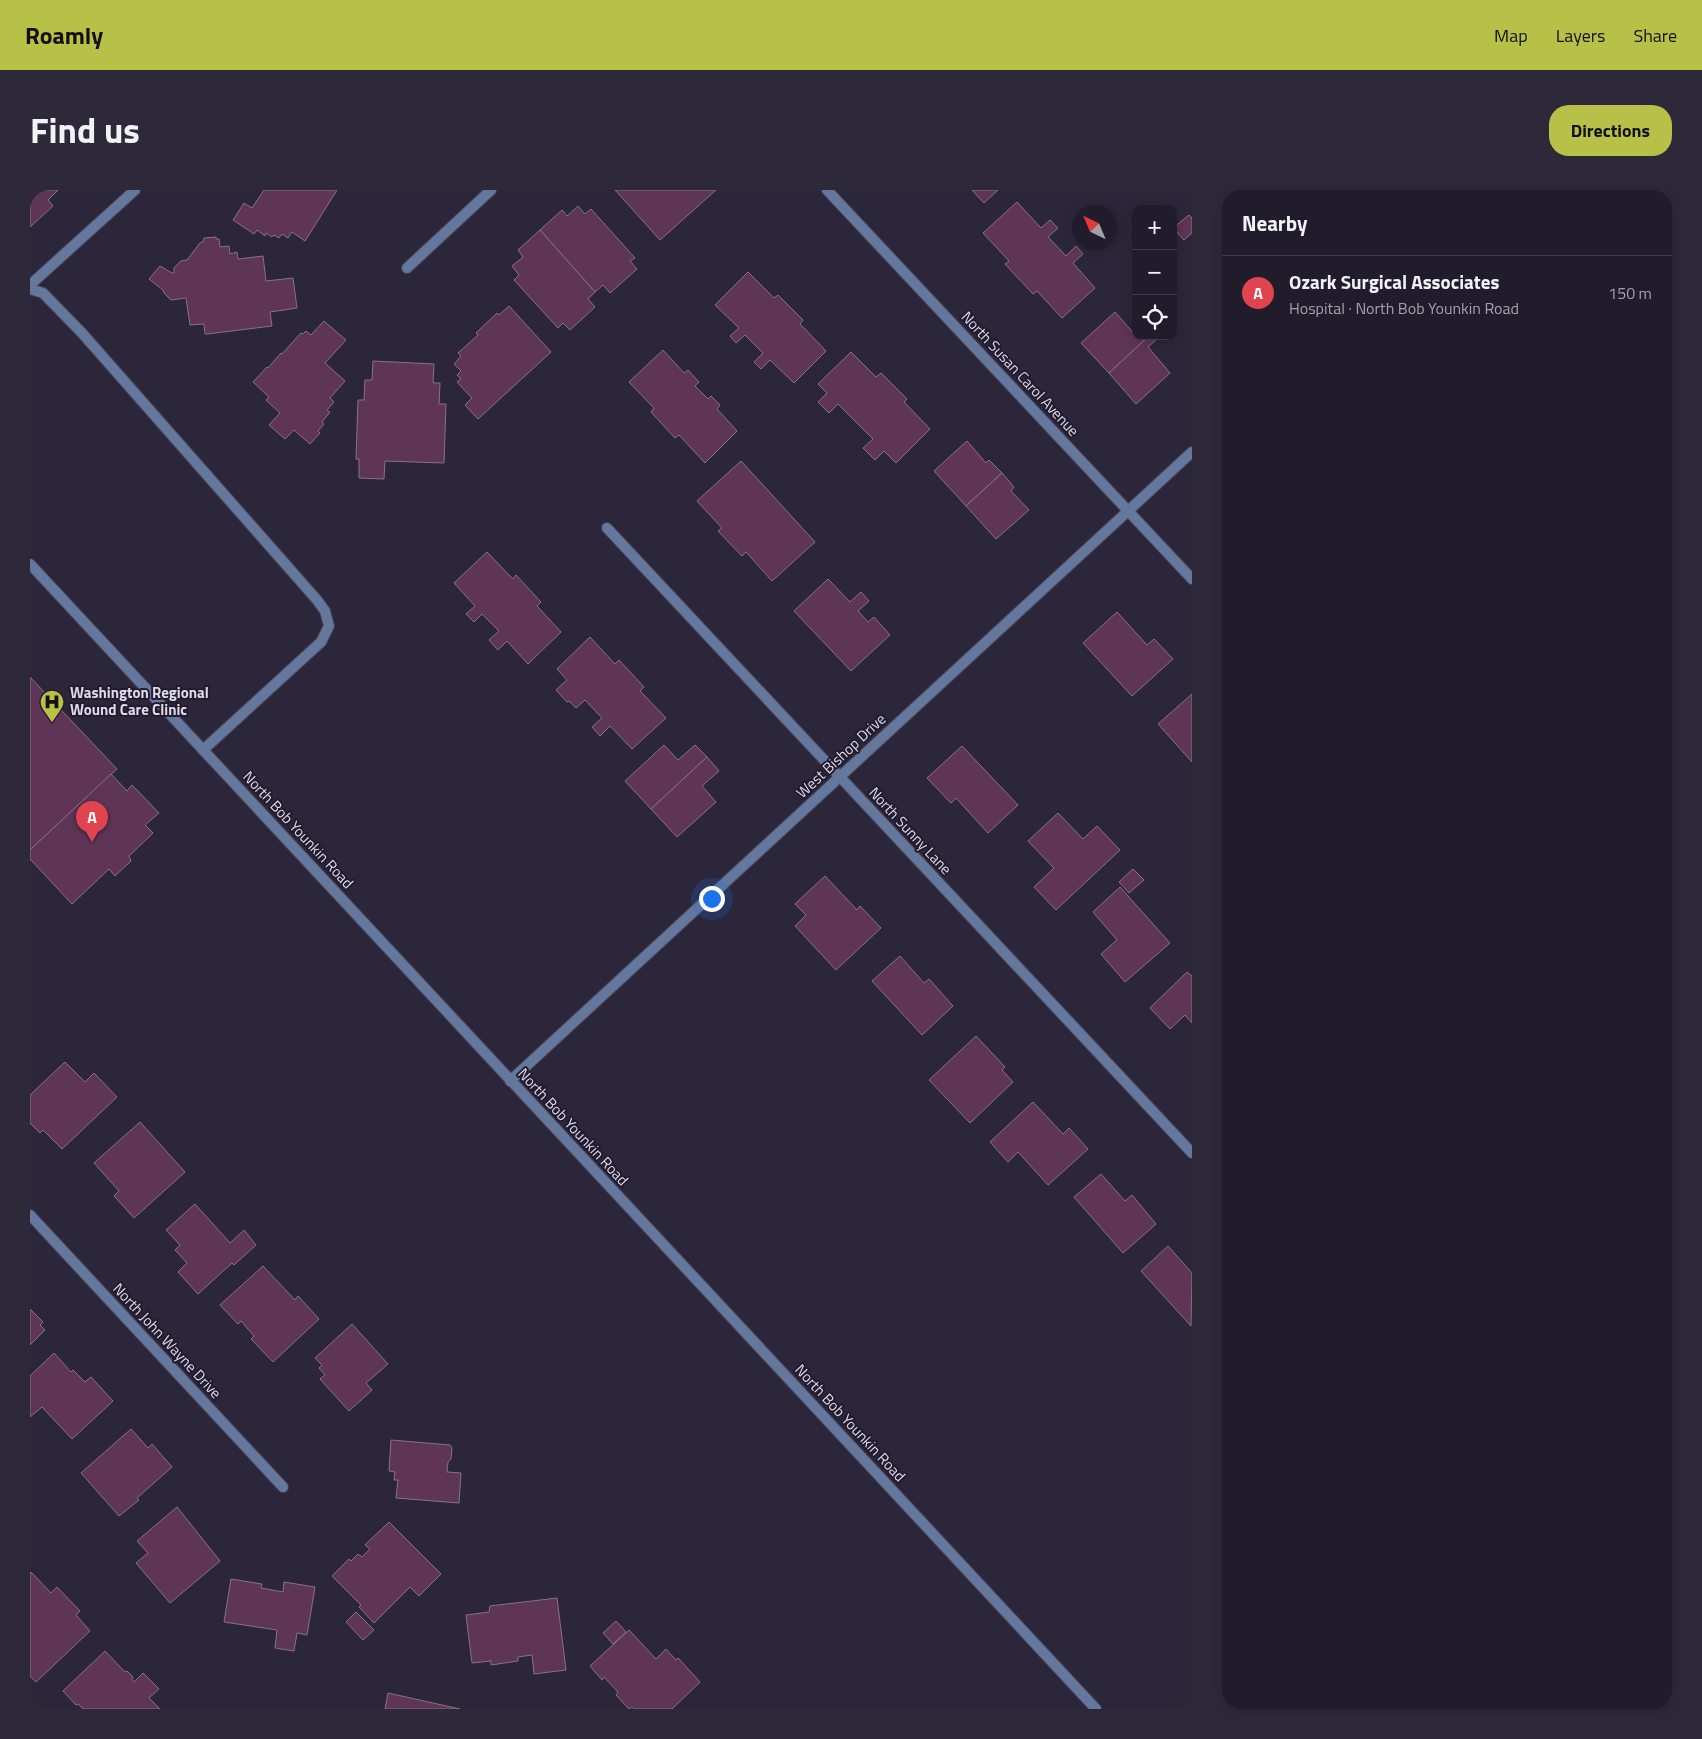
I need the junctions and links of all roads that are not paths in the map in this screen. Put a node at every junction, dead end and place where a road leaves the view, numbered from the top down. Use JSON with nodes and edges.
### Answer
{"nodes":[{"id":1,"x":135,"y":190,"type":"edge"},
{"id":2,"x":491,"y":190,"type":"edge"},
{"id":3,"x":827,"y":190,"type":"edge"},
{"id":4,"x":407,"y":268,"type":"dead end"},
{"id":5,"x":30,"y":285,"type":"edge"},
{"id":6,"x":30,"y":289,"type":"edge"},
{"id":7,"x":1192,"y":452,"type":"edge"},
{"id":8,"x":1128,"y":511,"type":"junction"},
{"id":9,"x":607,"y":528,"type":"dead end"},
{"id":10,"x":30,"y":564,"type":"edge"},
{"id":11,"x":1192,"y":579,"type":"edge"},
{"id":12,"x":203,"y":750,"type":"junction"},
{"id":13,"x":839,"y":778,"type":"junction"},
{"id":14,"x":510,"y":1081,"type":"junction"},
{"id":15,"x":1192,"y":1153,"type":"edge"},
{"id":16,"x":30,"y":1215,"type":"edge"},
{"id":17,"x":283,"y":1487,"type":"dead end"},
{"id":18,"x":1096,"y":1709,"type":"edge"}],
"edges":[{"from":1,"to":5,"type":"street"},
{"from":2,"to":4,"type":"street"},
{"from":3,"to":8,"type":"street","name":"North Susan Carol Avenue"},
{"from":6,"to":12,"type":"street"},
{"from":7,"to":8,"type":"street","name":"West Bishop Drive"},
{"from":8,"to":11,"type":"street","name":"North Susan Carol Avenue"},
{"from":8,"to":13,"type":"street","name":"West Bishop Drive"},
{"from":9,"to":13,"type":"street","name":"North Sunny Lane"},
{"from":10,"to":12,"type":"street","name":"North Bob Younkin Road"},
{"from":12,"to":14,"type":"street","name":"North Bob Younkin Road"},
{"from":13,"to":14,"type":"street","name":"West Bishop Drive"},
{"from":13,"to":15,"type":"street","name":"North Sunny Lane"},
{"from":14,"to":18,"type":"street","name":"North Bob Younkin Road"},
{"from":16,"to":17,"type":"street","name":"North John Wayne Drive"}]}
